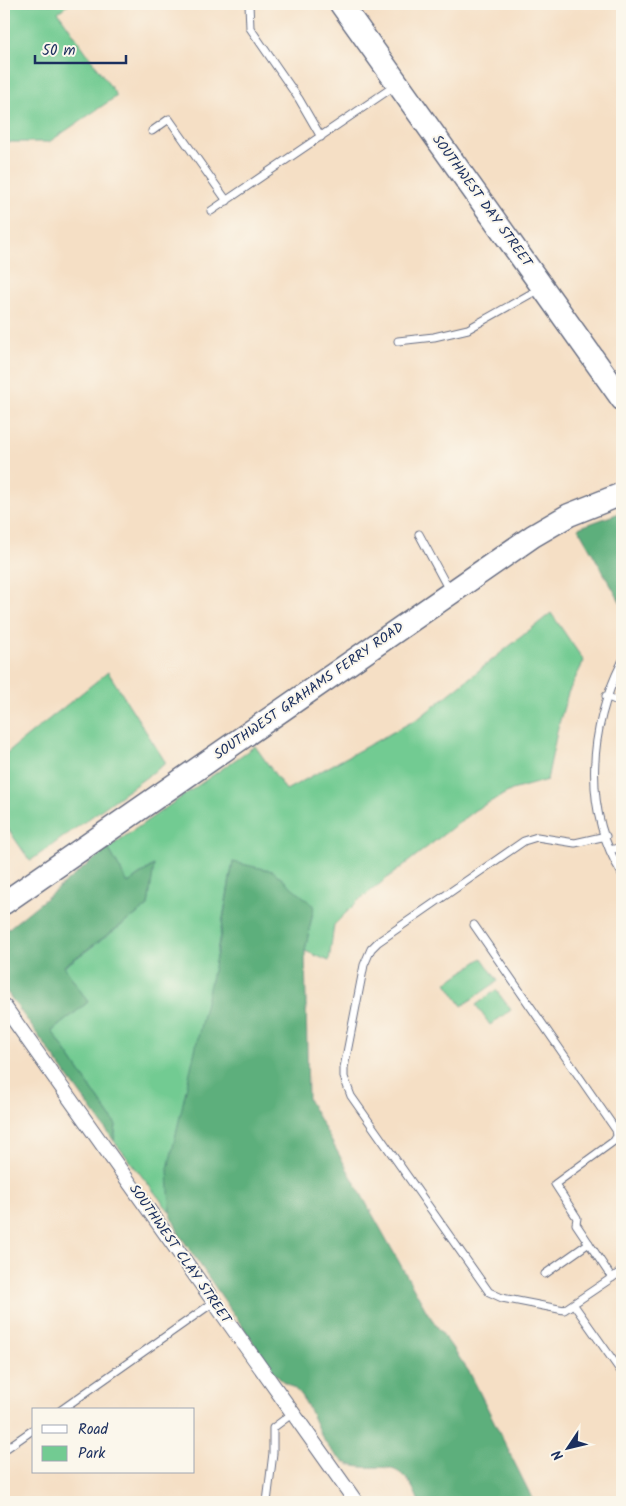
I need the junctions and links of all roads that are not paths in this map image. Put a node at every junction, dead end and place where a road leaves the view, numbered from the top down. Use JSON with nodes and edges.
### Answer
{"nodes":[{"id":1,"x":250,"y":4,"type":"edge"},
{"id":2,"x":341,"y":4,"type":"edge"},
{"id":3,"x":398,"y":84,"type":"junction"},
{"id":4,"x":152,"y":131,"type":"dead end"},
{"id":5,"x":321,"y":136,"type":"junction"},
{"id":6,"x":227,"y":200,"type":"junction"},
{"id":7,"x":211,"y":211,"type":"dead end"},
{"id":8,"x":544,"y":287,"type":"junction"},
{"id":9,"x":398,"y":341,"type":"dead end"},
{"id":10,"x":622,"y":399,"type":"edge"},
{"id":11,"x":622,"y":494,"type":"edge"},
{"id":12,"x":419,"y":534,"type":"dead end"},
{"id":13,"x":451,"y":593,"type":"junction"},
{"id":14,"x":622,"y":662,"type":"edge"},
{"id":15,"x":606,"y":696,"type":"junction"},
{"id":16,"x":622,"y":702,"type":"edge"},
{"id":17,"x":606,"y":836,"type":"junction"},
{"id":18,"x":622,"y":847,"type":"edge"},
{"id":19,"x":610,"y":850,"type":"junction"},
{"id":20,"x":622,"y":874,"type":"edge"},
{"id":21,"x":4,"y":902,"type":"edge"},
{"id":22,"x":474,"y":925,"type":"dead end"},
{"id":23,"x":4,"y":1006,"type":"edge"},
{"id":24,"x":589,"y":1243,"type":"junction"},
{"id":25,"x":622,"y":1271,"type":"edge"},
{"id":26,"x":545,"y":1274,"type":"dead end"},
{"id":27,"x":612,"y":1278,"type":"junction"},
{"id":28,"x":214,"y":1302,"type":"junction"},
{"id":29,"x":574,"y":1305,"type":"junction"},
{"id":30,"x":622,"y":1373,"type":"edge"},
{"id":31,"x":63,"y":1408,"type":"edge"},
{"id":32,"x":293,"y":1413,"type":"junction"},
{"id":33,"x":32,"y":1430,"type":"edge"},
{"id":34,"x":4,"y":1450,"type":"edge"},
{"id":35,"x":268,"y":1502,"type":"edge"},
{"id":36,"x":355,"y":1502,"type":"edge"}],
"edges":[{"from":1,"to":5,"type":"lane"},
{"from":2,"to":3,"type":"main road","name":"SOUTHWEST DAY STREET"},
{"from":3,"to":5,"type":"lane"},
{"from":3,"to":8,"type":"main road","name":"SOUTHWEST DAY STREET"},
{"from":4,"to":6,"type":"lane"},
{"from":5,"to":6,"type":"lane"},
{"from":6,"to":7,"type":"lane"},
{"from":8,"to":9,"type":"lane"},
{"from":8,"to":10,"type":"main road","name":"SOUTHWEST DAY STREET"},
{"from":11,"to":13,"type":"main road","name":"SOUTHWEST GRAHAMS FERRY ROAD"},
{"from":12,"to":13,"type":"lane"},
{"from":13,"to":21,"type":"main road","name":"SOUTHWEST GRAHAMS FERRY ROAD"},
{"from":14,"to":15,"type":"lane"},
{"from":15,"to":16,"type":"lane"},
{"from":15,"to":17,"type":"lane"},
{"from":17,"to":19,"type":"lane"},
{"from":17,"to":29,"type":"lane"},
{"from":18,"to":19,"type":"lane"},
{"from":19,"to":20,"type":"lane"},
{"from":22,"to":24,"type":"lane"},
{"from":23,"to":28,"type":"street","name":"SOUTHWEST CLAY STREET"},
{"from":24,"to":26,"type":"lane"},
{"from":24,"to":27,"type":"lane"},
{"from":25,"to":27,"type":"lane"},
{"from":27,"to":29,"type":"lane"},
{"from":28,"to":31,"type":"lane"},
{"from":28,"to":32,"type":"street","name":"SOUTHWEST CLAY STREET"},
{"from":29,"to":30,"type":"lane"},
{"from":32,"to":35,"type":"lane"},
{"from":32,"to":36,"type":"street","name":"SOUTHWEST CLAY STREET"},
{"from":33,"to":34,"type":"lane"}]}
